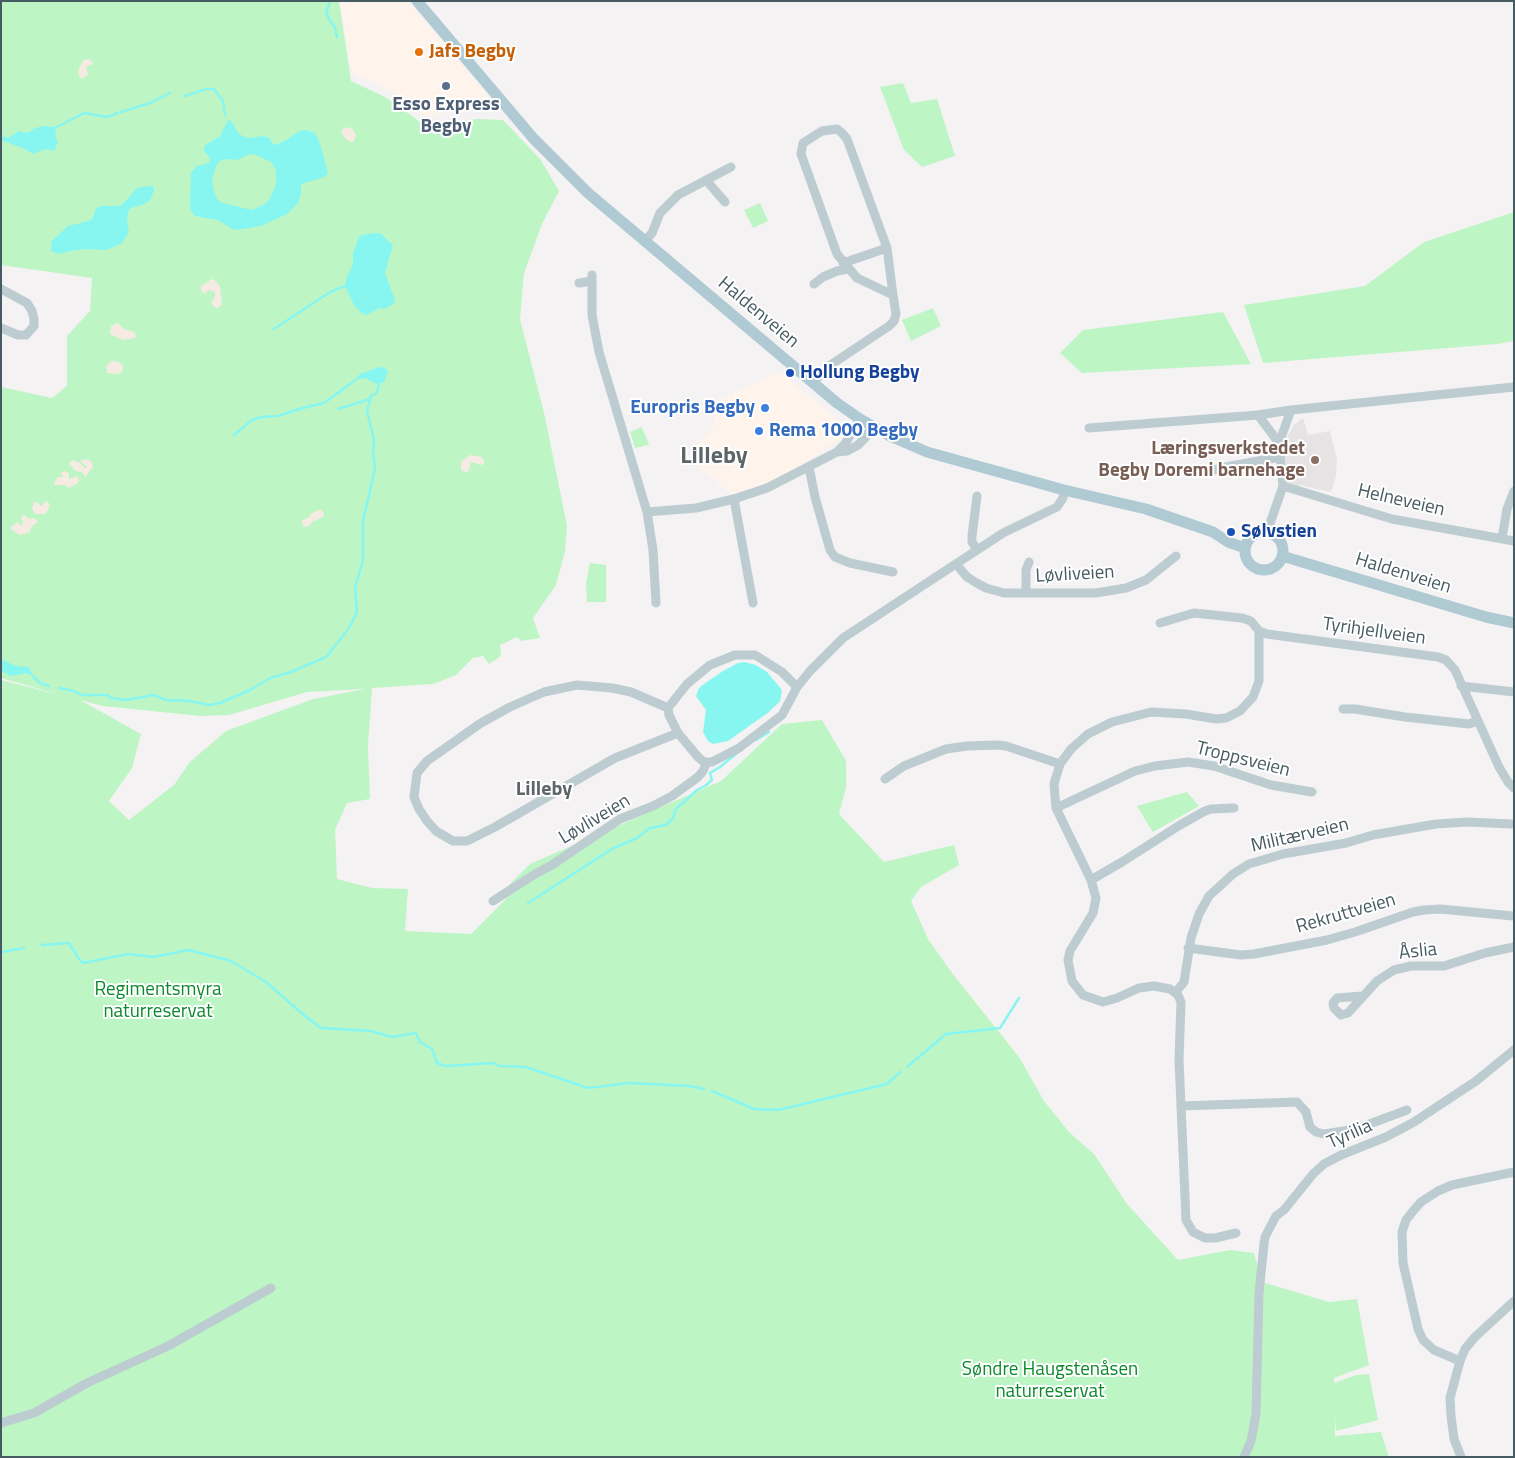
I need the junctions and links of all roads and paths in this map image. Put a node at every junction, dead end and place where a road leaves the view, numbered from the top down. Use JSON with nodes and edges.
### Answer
{"nodes":[{"id":1,"x":418,"y":1,"type":"edge"},
{"id":2,"x":730,"y":167,"type":"dead end"},
{"id":3,"x":706,"y":180,"type":"junction"},
{"id":4,"x":724,"y":202,"type":"dead end"},
{"id":5,"x":645,"y":241,"type":"junction"},
{"id":6,"x":887,"y":248,"type":"junction"},
{"id":7,"x":846,"y":266,"type":"junction"},
{"id":8,"x":579,"y":283,"type":"dead end"},
{"id":9,"x":814,"y":284,"type":"dead end"},
{"id":10,"x":1,"y":289,"type":"edge"},
{"id":11,"x":893,"y":295,"type":"junction"},
{"id":12,"x":1,"y":328,"type":"edge"},
{"id":13,"x":813,"y":383,"type":"junction"},
{"id":14,"x":1514,"y":387,"type":"edge"},
{"id":15,"x":1291,"y":410,"type":"junction"},
{"id":16,"x":1258,"y":415,"type":"junction"},
{"id":17,"x":860,"y":420,"type":"junction"},
{"id":18,"x":872,"y":427,"type":"junction"},
{"id":19,"x":1089,"y":428,"type":"dead end"},
{"id":20,"x":1278,"y":443,"type":"junction"},
{"id":21,"x":837,"y":452,"type":"junction"},
{"id":22,"x":1280,"y":457,"type":"junction"},
{"id":23,"x":809,"y":467,"type":"junction"},
{"id":24,"x":1205,"y":472,"type":"dead end"},
{"id":25,"x":1283,"y":486,"type":"junction"},
{"id":26,"x":1064,"y":490,"type":"junction"},
{"id":27,"x":1514,"y":491,"type":"edge"},
{"id":28,"x":977,"y":496,"type":"dead end"},
{"id":29,"x":734,"y":499,"type":"junction"},
{"id":30,"x":647,"y":512,"type":"junction"},
{"id":31,"x":1267,"y":532,"type":"junction"},
{"id":32,"x":1502,"y":538,"type":"junction"},
{"id":33,"x":1514,"y":540,"type":"edge"},
{"id":34,"x":1245,"y":548,"type":"junction"},
{"id":35,"x":976,"y":550,"type":"junction"},
{"id":36,"x":1176,"y":556,"type":"dead end"},
{"id":37,"x":1282,"y":556,"type":"junction"},
{"id":38,"x":1029,"y":562,"type":"dead end"},
{"id":39,"x":956,"y":564,"type":"junction"},
{"id":40,"x":893,"y":572,"type":"dead end"},
{"id":41,"x":1026,"y":593,"type":"junction"},
{"id":42,"x":656,"y":603,"type":"dead end"},
{"id":43,"x":753,"y":604,"type":"dead end"},
{"id":44,"x":1160,"y":623,"type":"dead end"},
{"id":45,"x":1514,"y":623,"type":"edge"},
{"id":46,"x":1259,"y":631,"type":"junction"},
{"id":47,"x":1461,"y":686,"type":"junction"},
{"id":48,"x":797,"y":687,"type":"junction"},
{"id":49,"x":1514,"y":692,"type":"edge"},
{"id":50,"x":668,"y":708,"type":"junction"},
{"id":51,"x":1343,"y":709,"type":"dead end"},
{"id":52,"x":1477,"y":721,"type":"junction"},
{"id":53,"x":678,"y":733,"type":"junction"},
{"id":54,"x":707,"y":762,"type":"junction"},
{"id":55,"x":1060,"y":764,"type":"junction"},
{"id":56,"x":885,"y":779,"type":"dead end"},
{"id":57,"x":1514,"y":788,"type":"edge"},
{"id":58,"x":1312,"y":792,"type":"dead end"},
{"id":59,"x":1056,"y":808,"type":"junction"},
{"id":60,"x":1234,"y":808,"type":"dead end"},
{"id":61,"x":1512,"y":824,"type":"dead end"},
{"id":62,"x":1091,"y":880,"type":"junction"},
{"id":63,"x":493,"y":901,"type":"dead end"},
{"id":64,"x":1513,"y":916,"type":"edge"},
{"id":65,"x":1514,"y":946,"type":"edge"},
{"id":66,"x":1188,"y":948,"type":"junction"},
{"id":67,"x":1176,"y":992,"type":"junction"},
{"id":68,"x":1362,"y":996,"type":"dead end"},
{"id":69,"x":1514,"y":1050,"type":"edge"},
{"id":70,"x":1181,"y":1106,"type":"junction"},
{"id":71,"x":1407,"y":1110,"type":"dead end"},
{"id":72,"x":1514,"y":1172,"type":"edge"},
{"id":73,"x":1236,"y":1233,"type":"dead end"},
{"id":74,"x":271,"y":1288,"type":"dead end"},
{"id":75,"x":1514,"y":1301,"type":"edge"},
{"id":76,"x":1460,"y":1362,"type":"junction"},
{"id":77,"x":1,"y":1423,"type":"edge"},
{"id":78,"x":1244,"y":1457,"type":"edge"},
{"id":79,"x":1461,"y":1457,"type":"edge"}],
"edges":[{"from":1,"to":5,"type":"main road","name":"Haldenveien"},
{"from":2,"to":3,"type":"street"},
{"from":3,"to":4,"type":"street"},
{"from":3,"to":5,"type":"street"},
{"from":5,"to":13,"type":"main road","name":"Haldenveien"},
{"from":6,"to":7,"type":"street"},
{"from":6,"to":7,"type":"street"},
{"from":6,"to":11,"type":"street"},
{"from":7,"to":9,"type":"street"},
{"from":7,"to":11,"type":"street"},
{"from":8,"to":30,"type":"street"},
{"from":10,"to":12,"type":"street"},
{"from":11,"to":13,"type":"street"},
{"from":13,"to":17,"type":"main road","name":"Haldenveien"},
{"from":14,"to":15,"type":"street"},
{"from":15,"to":16,"type":"street"},
{"from":15,"to":20,"type":"street"},
{"from":16,"to":19,"type":"street"},
{"from":16,"to":20,"type":"street"},
{"from":17,"to":18,"type":"main road","name":"Haldenveien"},
{"from":17,"to":21,"type":"street"},
{"from":18,"to":21,"type":"street"},
{"from":18,"to":26,"type":"main road","name":"Haldenveien"},
{"from":20,"to":22,"type":"street"},
{"from":21,"to":23,"type":"street"},
{"from":22,"to":24,"type":"street"},
{"from":22,"to":25,"type":"street"},
{"from":23,"to":29,"type":"street"},
{"from":23,"to":40,"type":"street"},
{"from":25,"to":31,"type":"street"},
{"from":25,"to":32,"type":"street","name":"Helneveien"},
{"from":26,"to":34,"type":"main road","name":"Haldenveien"},
{"from":26,"to":35,"type":"street"},
{"from":27,"to":32,"type":"street"},
{"from":28,"to":35,"type":"street"},
{"from":29,"to":30,"type":"street"},
{"from":29,"to":43,"type":"street"},
{"from":30,"to":42,"type":"street"},
{"from":31,"to":34,"type":"main road"},
{"from":31,"to":37,"type":"main road"},
{"from":32,"to":33,"type":"street","name":"Helneveien"},
{"from":34,"to":37,"type":"main road"},
{"from":35,"to":39,"type":"street"},
{"from":36,"to":41,"type":"street","name":"Løvliveien"},
{"from":37,"to":45,"type":"main road","name":"Haldenveien"},
{"from":38,"to":41,"type":"street","name":"Løvliveien"},
{"from":39,"to":41,"type":"street","name":"Løvliveien"},
{"from":39,"to":48,"type":"street"},
{"from":44,"to":46,"type":"street","name":"Tyrihjellveien"},
{"from":46,"to":47,"type":"street","name":"Tyrihjellveien"},
{"from":46,"to":55,"type":"street"},
{"from":47,"to":49,"type":"street"},
{"from":47,"to":52,"type":"street","name":"Tyrihjellveien"},
{"from":48,"to":50,"type":"street"},
{"from":48,"to":54,"type":"street"},
{"from":50,"to":53,"type":"street"},
{"from":50,"to":53,"type":"street"},
{"from":51,"to":52,"type":"street"},
{"from":52,"to":57,"type":"street","name":"Tyrihjellveien"},
{"from":53,"to":54,"type":"street"},
{"from":54,"to":63,"type":"street","name":"Løvliveien"},
{"from":55,"to":56,"type":"street"},
{"from":55,"to":59,"type":"street"},
{"from":58,"to":59,"type":"street","name":"Troppsveien"},
{"from":59,"to":62,"type":"street"},
{"from":60,"to":62,"type":"street"},
{"from":61,"to":66,"type":"street","name":"Militærveien"},
{"from":62,"to":67,"type":"street"},
{"from":64,"to":66,"type":"street","name":"Rekruttveien"},
{"from":65,"to":68,"type":"street","name":"Åslia"},
{"from":66,"to":67,"type":"street","name":"Militærveien"},
{"from":67,"to":70,"type":"street"},
{"from":69,"to":78,"type":"street","name":"Tyrilia"},
{"from":70,"to":71,"type":"street"},
{"from":70,"to":73,"type":"street"},
{"from":72,"to":76,"type":"street"},
{"from":74,"to":77,"type":"street"},
{"from":75,"to":76,"type":"street"},
{"from":76,"to":79,"type":"street"}]}
